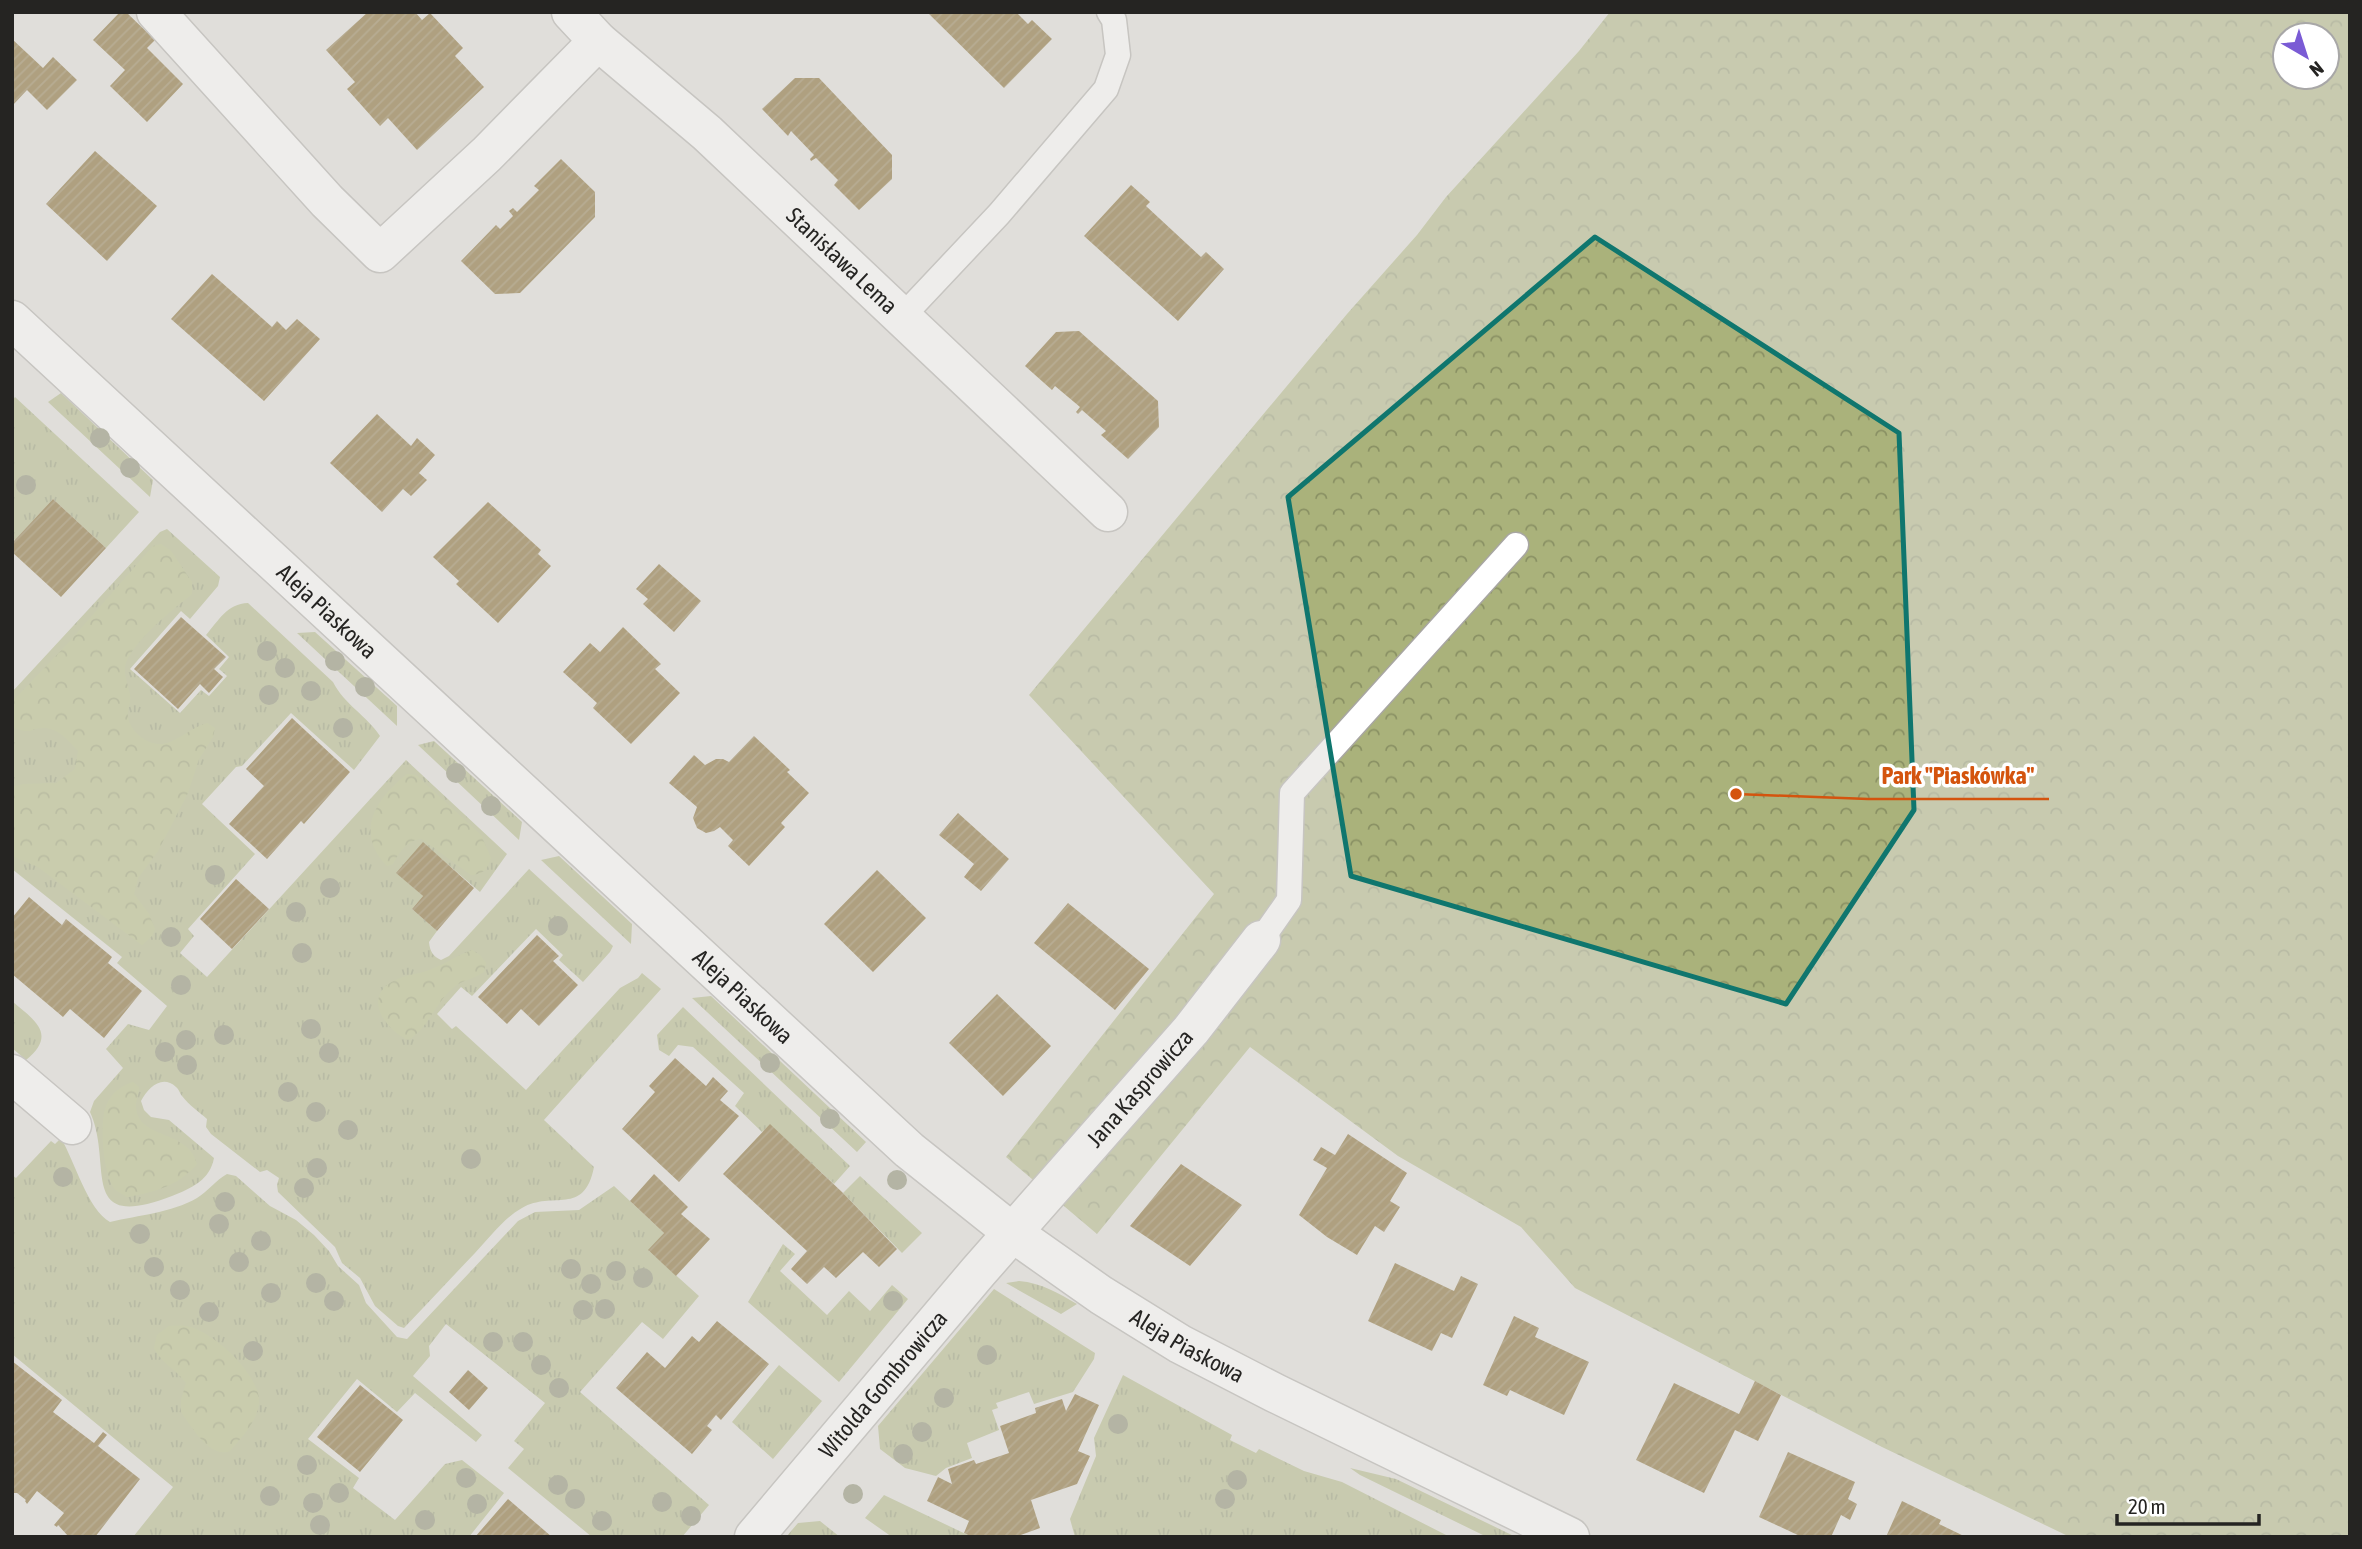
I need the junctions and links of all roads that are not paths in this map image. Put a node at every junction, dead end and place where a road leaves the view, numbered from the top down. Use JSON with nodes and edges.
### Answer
{"nodes":[{"id":1,"x":156,"y":12,"type":"edge"},
{"id":2,"x":571,"y":12,"type":"edge"},
{"id":3,"x":1109,"y":12,"type":"edge"},
{"id":4,"x":598,"y":41,"type":"junction"},
{"id":5,"x":902,"y":317,"type":"junction"},
{"id":6,"x":12,"y":320,"type":"edge"},
{"id":7,"x":1108,"y":512,"type":"dead end"},
{"id":8,"x":1516,"y":545,"type":"dead end"},
{"id":9,"x":1261,"y":940,"type":"joint"},
{"id":10,"x":12,"y":1074,"type":"edge"},
{"id":11,"x":72,"y":1125,"type":"dead end"},
{"id":12,"x":1013,"y":1233,"type":"junction"},
{"id":13,"x":754,"y":1537,"type":"edge"},
{"id":14,"x":1570,"y":1537,"type":"edge"}],
"edges":[{"from":1,"to":4,"type":"street"},
{"from":2,"to":4,"type":"street","name":"Stanisława Lema"},
{"from":3,"to":5,"type":"lane"},
{"from":4,"to":5,"type":"street","name":"Stanisława Lema"},
{"from":5,"to":7,"type":"street","name":"Stanisława Lema"},
{"from":6,"to":12,"type":"street","name":"Aleja Piaskowa"},
{"from":8,"to":9,"type":"lane"},
{"from":9,"to":12,"type":"street","name":"Jana Kasprowicza"},
{"from":10,"to":11,"type":"street"},
{"from":12,"to":13,"type":"street","name":"Witolda Gombrowicza"},
{"from":12,"to":14,"type":"street","name":"Aleja Piaskowa"}]}
